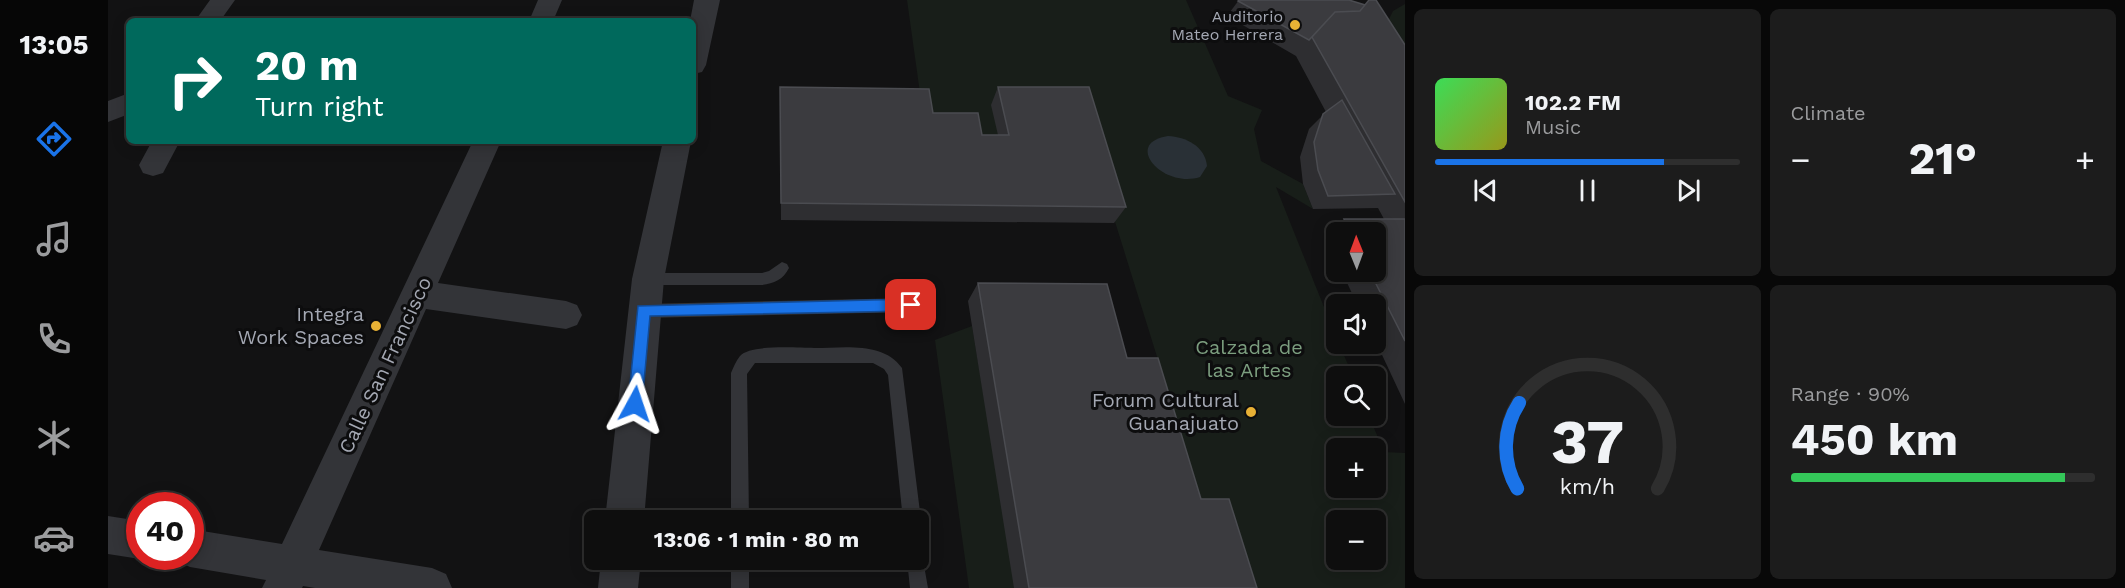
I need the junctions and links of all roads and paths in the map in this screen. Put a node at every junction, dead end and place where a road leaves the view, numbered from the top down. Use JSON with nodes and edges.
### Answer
{"nodes":[{"id":1,"x":223,"y":0,"type":"edge"},
{"id":2,"x":550,"y":0,"type":"edge"},
{"id":3,"x":707,"y":0,"type":"edge"},
{"id":4,"x":209,"y":18,"type":"edge"},
{"id":5,"x":542,"y":18,"type":"edge"},
{"id":6,"x":696,"y":51,"type":"edge"},
{"id":7,"x":126,"y":105,"type":"edge"},
{"id":8,"x":108,"y":112,"type":"edge"},
{"id":9,"x":486,"y":144,"type":"edge"},
{"id":10,"x":676,"y":144,"type":"edge"},
{"id":11,"x":782,"y":268,"type":"dead end"},
{"id":12,"x":418,"y":294,"type":"junction"},
{"id":13,"x":646,"y":295,"type":"junction"},
{"id":14,"x":911,"y":305,"type":"dead end"},
{"id":15,"x":566,"y":315,"type":"dead end"},
{"id":16,"x":625,"y":510,"type":"edge"},
{"id":17,"x":740,"y":510,"type":"edge"},
{"id":18,"x":911,"y":510,"type":"edge"},
{"id":19,"x":108,"y":535,"type":"edge"},
{"id":20,"x":126,"y":538,"type":"edge"},
{"id":21,"x":204,"y":552,"type":"edge"},
{"id":22,"x":620,"y":570,"type":"edge"},
{"id":23,"x":740,"y":570,"type":"edge"},
{"id":24,"x":917,"y":570,"type":"edge"},
{"id":25,"x":287,"y":576,"type":"edge"},
{"id":26,"x":432,"y":588,"type":"edge"},
{"id":27,"x":618,"y":588,"type":"edge"},
{"id":28,"x":740,"y":588,"type":"edge"},
{"id":29,"x":919,"y":588,"type":"edge"}],
"edges":[{"from":1,"to":4,"type":"street"},
{"from":2,"to":5,"type":"street"},
{"from":3,"to":6,"type":"street"},
{"from":7,"to":8,"type":"street"},
{"from":9,"to":12,"type":"street","name":"Calle San Francisco"},
{"from":10,"to":13,"type":"street"},
{"from":11,"to":13,"type":"lane"},
{"from":12,"to":15,"type":"street"},
{"from":12,"to":25,"type":"street","name":"Calle San Francisco"},
{"from":13,"to":14,"type":"lane"},
{"from":13,"to":16,"type":"street"},
{"from":17,"to":18,"type":"lane"},
{"from":19,"to":20,"type":"street"},
{"from":21,"to":25,"type":"street"},
{"from":22,"to":27,"type":"street"},
{"from":23,"to":28,"type":"lane"},
{"from":24,"to":29,"type":"lane"},
{"from":25,"to":26,"type":"street"}]}
